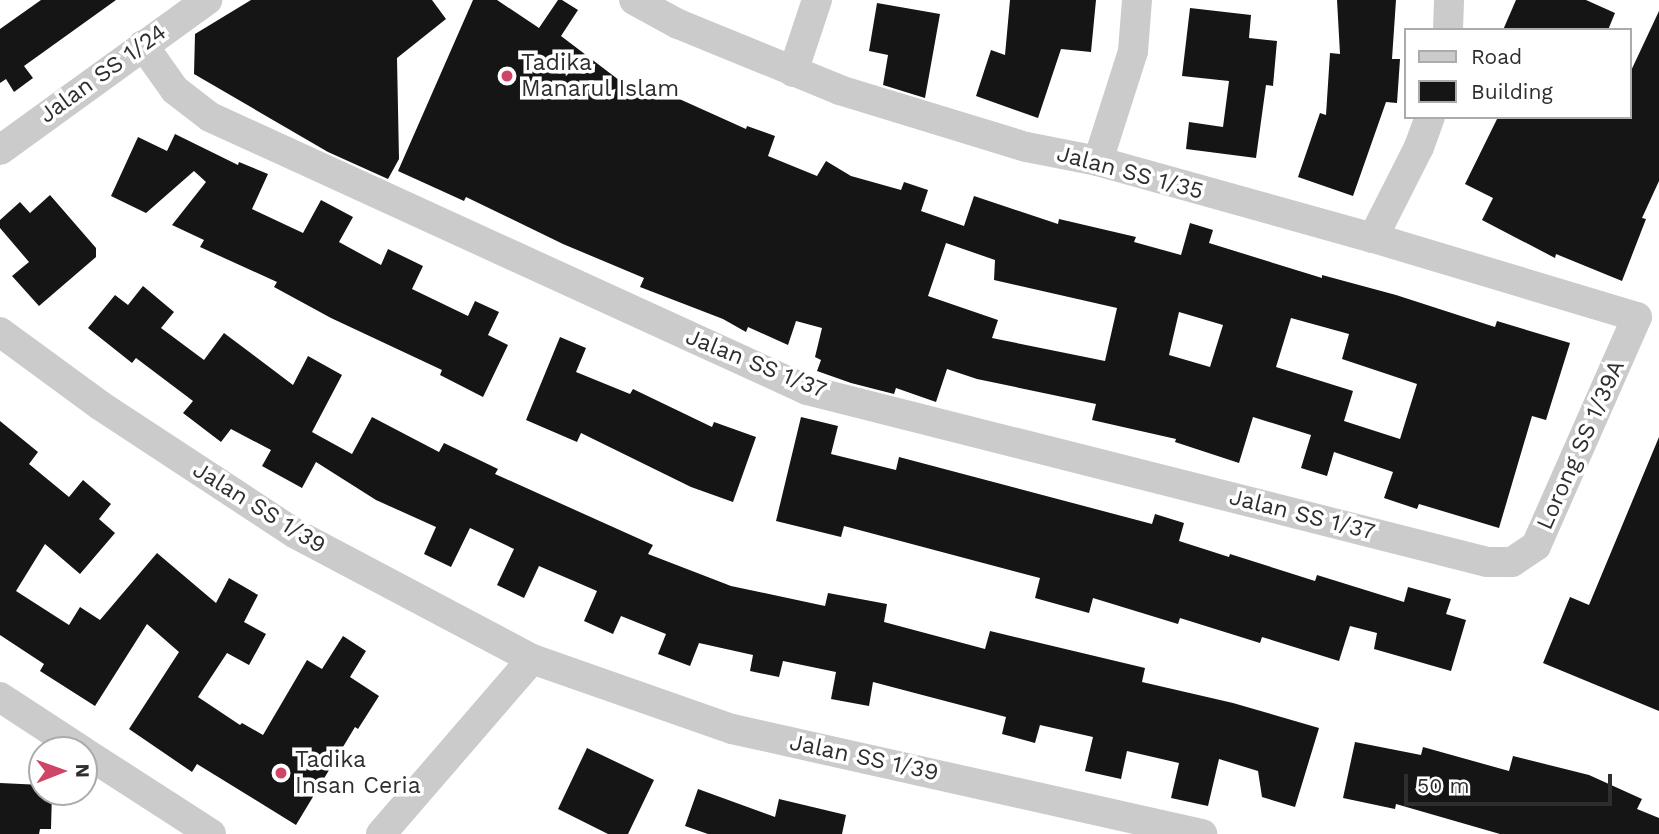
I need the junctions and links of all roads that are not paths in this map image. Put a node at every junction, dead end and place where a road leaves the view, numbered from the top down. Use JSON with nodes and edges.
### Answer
{"nodes":[{"id":1,"x":207,"y":0,"type":"edge"},
{"id":2,"x":634,"y":0,"type":"edge"},
{"id":3,"x":817,"y":0,"type":"edge"},
{"id":4,"x":1138,"y":0,"type":"edge"},
{"id":5,"x":1449,"y":0,"type":"edge"},
{"id":6,"x":1448,"y":28,"type":"edge"},
{"id":7,"x":143,"y":45,"type":"junction"},
{"id":8,"x":793,"y":72,"type":"junction"},
{"id":9,"x":1429,"y":119,"type":"edge"},
{"id":10,"x":0,"y":150,"type":"edge"},
{"id":11,"x":1098,"y":161,"type":"junction"},
{"id":12,"x":1373,"y":238,"type":"junction"},
{"id":13,"x":1637,"y":317,"type":"joint"},
{"id":14,"x":0,"y":332,"type":"edge"},
{"id":15,"x":1512,"y":562,"type":"joint"},
{"id":16,"x":532,"y":659,"type":"junction"},
{"id":17,"x":2,"y":700,"type":"edge"},
{"id":18,"x":58,"y":736,"type":"edge"},
{"id":19,"x":98,"y":761,"type":"edge"},
{"id":20,"x":211,"y":834,"type":"edge"},
{"id":21,"x":381,"y":834,"type":"edge"},
{"id":22,"x":1202,"y":834,"type":"edge"}],
"edges":[{"from":1,"to":7,"type":"street","name":"Jalan SS 1/24"},
{"from":2,"to":8,"type":"street","name":"Jalan SS 1/35"},
{"from":3,"to":8,"type":"street"},
{"from":4,"to":11,"type":"street"},
{"from":5,"to":6,"type":"street"},
{"from":7,"to":10,"type":"street","name":"Jalan SS 1/24"},
{"from":7,"to":15,"type":"street","name":"Jalan SS 1/37"},
{"from":8,"to":11,"type":"street","name":"Jalan SS 1/35"},
{"from":9,"to":12,"type":"street"},
{"from":11,"to":12,"type":"street","name":"Jalan SS 1/35"},
{"from":12,"to":13,"type":"street","name":"Jalan SS 1/35"},
{"from":13,"to":15,"type":"street","name":"Lorong SS 1/39A"},
{"from":14,"to":16,"type":"street","name":"Jalan SS 1/39"},
{"from":16,"to":21,"type":"street"},
{"from":16,"to":22,"type":"street","name":"Jalan SS 1/39"},
{"from":17,"to":18,"type":"street"},
{"from":19,"to":20,"type":"street"}]}
